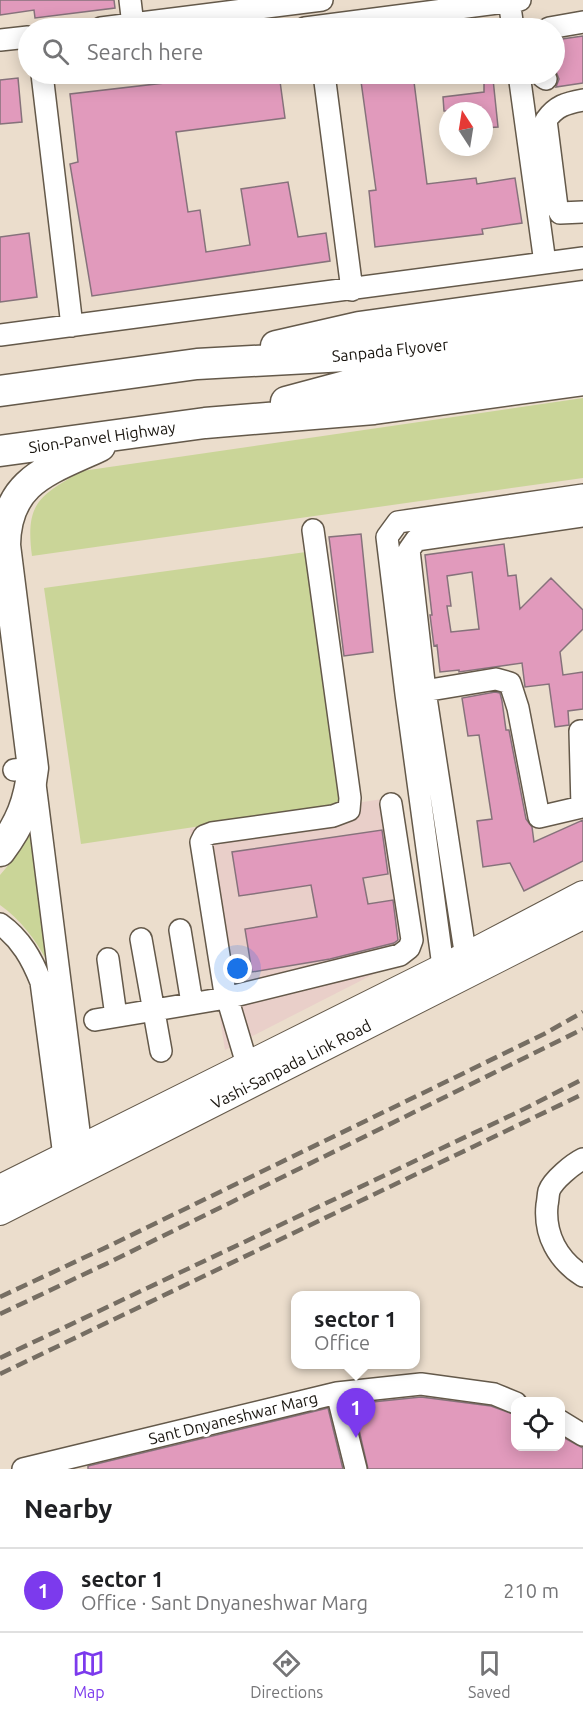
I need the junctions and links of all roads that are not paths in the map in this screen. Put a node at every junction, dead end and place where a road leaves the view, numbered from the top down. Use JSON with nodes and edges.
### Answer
{"nodes":[{"id":1,"x":130,"y":0,"type":"edge"},
{"id":2,"x":513,"y":0,"type":"edge"},
{"id":3,"x":318,"y":1,"type":"edge"},
{"id":4,"x":134,"y":18,"type":"edge"},
{"id":5,"x":199,"y":18,"type":"edge"},
{"id":6,"x":315,"y":18,"type":"edge"},
{"id":7,"x":385,"y":18,"type":"edge"},
{"id":8,"x":513,"y":18,"type":"edge"},
{"id":9,"x":583,"y":22,"type":"edge"},
{"id":10,"x":565,"y":25,"type":"edge"},
{"id":11,"x":18,"y":38,"type":"edge"},
{"id":12,"x":0,"y":40,"type":"edge"},
{"id":13,"x":43,"y":84,"type":"edge"},
{"id":14,"x":325,"y":84,"type":"edge"},
{"id":15,"x":522,"y":84,"type":"edge"},
{"id":16,"x":583,"y":100,"type":"edge"},
{"id":17,"x":541,"y":157,"type":"junction"},
{"id":18,"x":583,"y":212,"type":"edge"},
{"id":19,"x":583,"y":258,"type":"edge"},
{"id":20,"x":545,"y":263,"type":"junction"},
{"id":21,"x":352,"y":290,"type":"junction"},
{"id":22,"x":583,"y":296,"type":"edge"},
{"id":23,"x":583,"y":325,"type":"edge"},
{"id":24,"x":72,"y":326,"type":"junction"},
{"id":25,"x":0,"y":335,"type":"edge"},
{"id":26,"x":583,"y":351,"type":"edge"},
{"id":27,"x":197,"y":364,"type":"junction"},
{"id":28,"x":366,"y":368,"type":"junction"},
{"id":29,"x":583,"y":380,"type":"edge"},
{"id":30,"x":0,"y":391,"type":"edge"},
{"id":31,"x":205,"y":423,"type":"junction"},
{"id":32,"x":124,"y":434,"type":"junction"},
{"id":33,"x":0,"y":451,"type":"edge"},
{"id":34,"x":583,"y":495,"type":"edge"},
{"id":35,"x":583,"y":516,"type":"edge"},
{"id":36,"x":313,"y":530,"type":"dead end"},
{"id":37,"x":0,"y":658,"type":"edge"},
{"id":38,"x":416,"y":692,"type":"junction"},
{"id":39,"x":583,"y":731,"type":"edge"},
{"id":40,"x":24,"y":769,"type":"junction"},
{"id":41,"x":391,"y":804,"type":"dead end"},
{"id":42,"x":0,"y":818,"type":"edge"},
{"id":43,"x":0,"y":851,"type":"edge"},
{"id":44,"x":583,"y":894,"type":"edge"},
{"id":45,"x":583,"y":916,"type":"edge"},
{"id":46,"x":0,"y":924,"type":"edge"},
{"id":47,"x":180,"y":930,"type":"dead end"},
{"id":48,"x":141,"y":939,"type":"dead end"},
{"id":49,"x":108,"y":959,"type":"dead end"},
{"id":50,"x":456,"y":970,"type":"junction"},
{"id":51,"x":226,"y":998,"type":"junction"},
{"id":52,"x":192,"y":1003,"type":"junction"},
{"id":53,"x":153,"y":1010,"type":"junction"},
{"id":54,"x":116,"y":1017,"type":"junction"},
{"id":55,"x":95,"y":1020,"type":"dead end"},
{"id":56,"x":161,"y":1051,"type":"dead end"},
{"id":57,"x":247,"y":1064,"type":"junction"},
{"id":58,"x":583,"y":1159,"type":"edge"},
{"id":59,"x":76,"y":1161,"type":"junction"},
{"id":60,"x":4,"y":1198,"type":"edge"},
{"id":61,"x":583,"y":1276,"type":"edge"},
{"id":62,"x":337,"y":1393,"type":"junction"},
{"id":63,"x":511,"y":1400,"type":"edge"},
{"id":64,"x":565,"y":1424,"type":"edge"},
{"id":65,"x":583,"y":1435,"type":"edge"},
{"id":66,"x":23,"y":1469,"type":"edge"},
{"id":67,"x":356,"y":1469,"type":"edge"}],
"edges":[{"from":1,"to":4,"type":"street"},
{"from":2,"to":7,"type":"street"},
{"from":2,"to":8,"type":"street"},
{"from":3,"to":5,"type":"street"},
{"from":3,"to":6,"type":"street"},
{"from":9,"to":10,"type":"street"},
{"from":11,"to":12,"type":"street"},
{"from":13,"to":24,"type":"street"},
{"from":14,"to":21,"type":"street"},
{"from":15,"to":17,"type":"street"},
{"from":16,"to":17,"type":"street"},
{"from":17,"to":18,"type":"street"},
{"from":17,"to":20,"type":"street"},
{"from":19,"to":20,"type":"street"},
{"from":20,"to":21,"type":"street"},
{"from":21,"to":24,"type":"street"},
{"from":22,"to":27,"type":"highway"},
{"from":23,"to":28,"type":"highway","name":"Sanpada Flyover"},
{"from":24,"to":25,"type":"street"},
{"from":26,"to":28,"type":"highway","name":"Sanpada Flyover"},
{"from":27,"to":28,"type":"highway","name":"Sanpada Flyover"},
{"from":27,"to":30,"type":"highway"},
{"from":28,"to":31,"type":"highway","name":"Sanpada Flyover"},
{"from":29,"to":31,"type":"highway"},
{"from":31,"to":32,"type":"highway","name":"Sion-Panvel Highway"},
{"from":32,"to":33,"type":"highway","name":"Sion-Panvel Highway"},
{"from":32,"to":40,"type":"highway"},
{"from":34,"to":38,"type":"street"},
{"from":35,"to":38,"type":"street"},
{"from":36,"to":51,"type":"street"},
{"from":37,"to":40,"type":"highway"},
{"from":38,"to":39,"type":"street"},
{"from":38,"to":50,"type":"street"},
{"from":40,"to":42,"type":"highway"},
{"from":40,"to":43,"type":"highway"},
{"from":40,"to":59,"type":"street"},
{"from":41,"to":51,"type":"street"},
{"from":44,"to":50,"type":"main road","name":"Vashi-Sanpada Link Road"},
{"from":45,"to":50,"type":"main road","name":"Vashi-Sanpada Link Road"},
{"from":46,"to":59,"type":"street"},
{"from":47,"to":52,"type":"street"},
{"from":48,"to":53,"type":"street"},
{"from":49,"to":54,"type":"street"},
{"from":50,"to":57,"type":"main road","name":"Vashi-Sanpada Link Road"},
{"from":50,"to":59,"type":"main road","name":"Vashi-Sanpada Link Road"},
{"from":51,"to":52,"type":"street"},
{"from":51,"to":57,"type":"street"},
{"from":52,"to":53,"type":"street"},
{"from":53,"to":54,"type":"street"},
{"from":53,"to":56,"type":"street"},
{"from":54,"to":55,"type":"street"},
{"from":57,"to":59,"type":"main road","name":"Vashi-Sanpada Link Road"},
{"from":58,"to":61,"type":"street"},
{"from":59,"to":60,"type":"main road","name":"Vashi-Sanpada Link Road"},
{"from":62,"to":63,"type":"street","name":"Sant Dnyaneshwar Marg"},
{"from":62,"to":66,"type":"street","name":"Sant Dnyaneshwar Marg"},
{"from":62,"to":67,"type":"street"},
{"from":64,"to":65,"type":"street"}]}
